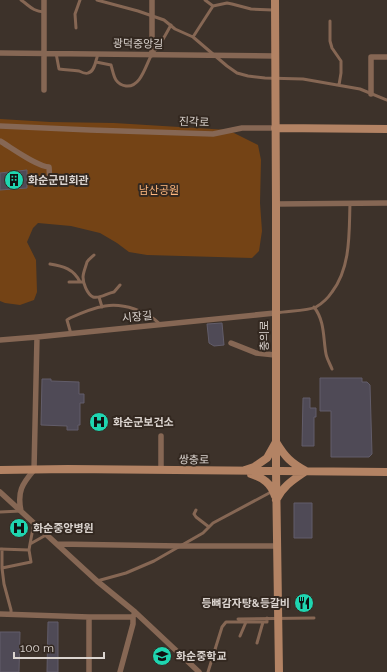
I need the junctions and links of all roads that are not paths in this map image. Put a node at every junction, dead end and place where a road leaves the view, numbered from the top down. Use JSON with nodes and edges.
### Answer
{"nodes":[{"id":1,"x":21,"y":0,"type":"edge"},
{"id":2,"x":44,"y":0,"type":"edge"},
{"id":3,"x":80,"y":0,"type":"edge"},
{"id":4,"x":97,"y":0,"type":"edge"},
{"id":5,"x":152,"y":0,"type":"edge"},
{"id":6,"x":205,"y":0,"type":"edge"},
{"id":7,"x":275,"y":0,"type":"edge"},
{"id":8,"x":213,"y":6,"type":"junction"},
{"id":9,"x":275,"y":10,"type":"junction"},
{"id":10,"x":44,"y":12,"type":"junction"},
{"id":11,"x":152,"y":16,"type":"junction"},
{"id":12,"x":330,"y":22,"type":"dead end"},
{"id":13,"x":171,"y":25,"type":"junction"},
{"id":14,"x":76,"y":28,"type":"dead end"},
{"id":15,"x":193,"y":37,"type":"junction"},
{"id":16,"x":0,"y":53,"type":"edge"},
{"id":17,"x":44,"y":53,"type":"junction"},
{"id":18,"x":56,"y":53,"type":"junction"},
{"id":19,"x":98,"y":54,"type":"junction"},
{"id":20,"x":152,"y":55,"type":"junction"},
{"id":21,"x":214,"y":55,"type":"junction"},
{"id":22,"x":275,"y":56,"type":"junction"},
{"id":23,"x":387,"y":57,"type":"edge"},
{"id":24,"x":96,"y":62,"type":"junction"},
{"id":25,"x":275,"y":78,"type":"junction"},
{"id":26,"x":339,"y":86,"type":"junction"},
{"id":27,"x":44,"y":90,"type":"dead end"},
{"id":28,"x":371,"y":94,"type":"junction"},
{"id":29,"x":387,"y":100,"type":"edge"},
{"id":30,"x":0,"y":126,"type":"edge"},
{"id":31,"x":275,"y":128,"type":"junction"},
{"id":32,"x":387,"y":129,"type":"edge"},
{"id":33,"x":0,"y":141,"type":"edge"},
{"id":34,"x":50,"y":183,"type":"dead end"},
{"id":35,"x":350,"y":203,"type":"junction"},
{"id":36,"x":387,"y":203,"type":"edge"},
{"id":37,"x":276,"y":204,"type":"junction"},
{"id":38,"x":94,"y":255,"type":"dead end"},
{"id":39,"x":50,"y":264,"type":"dead end"},
{"id":40,"x":69,"y":282,"type":"dead end"},
{"id":41,"x":82,"y":282,"type":"junction"},
{"id":42,"x":120,"y":285,"type":"dead end"},
{"id":43,"x":99,"y":297,"type":"junction"},
{"id":44,"x":102,"y":307,"type":"junction"},
{"id":45,"x":314,"y":308,"type":"junction"},
{"id":46,"x":275,"y":313,"type":"junction"},
{"id":47,"x":161,"y":324,"type":"junction"},
{"id":48,"x":71,"y":334,"type":"junction"},
{"id":49,"x":37,"y":337,"type":"junction"},
{"id":50,"x":0,"y":340,"type":"edge"},
{"id":51,"x":231,"y":343,"type":"dead end"},
{"id":52,"x":275,"y":355,"type":"junction"},
{"id":53,"x":332,"y":369,"type":"dead end"},
{"id":54,"x":161,"y":436,"type":"dead end"},
{"id":55,"x":276,"y":442,"type":"junction"},
{"id":56,"x":0,"y":470,"type":"edge"},
{"id":57,"x":34,"y":470,"type":"junction"},
{"id":58,"x":161,"y":470,"type":"junction"},
{"id":59,"x":242,"y":471,"type":"junction"},
{"id":60,"x":306,"y":471,"type":"junction"},
{"id":61,"x":276,"y":472,"type":"junction"},
{"id":62,"x":387,"y":472,"type":"edge"},
{"id":63,"x":274,"y":490,"type":"junction"},
{"id":64,"x":0,"y":492,"type":"edge"},
{"id":65,"x":276,"y":500,"type":"junction"},
{"id":66,"x":196,"y":510,"type":"dead end"},
{"id":67,"x":21,"y":511,"type":"junction"},
{"id":68,"x":0,"y":512,"type":"edge"},
{"id":69,"x":34,"y":523,"type":"junction"},
{"id":70,"x":209,"y":527,"type":"junction"},
{"id":71,"x":47,"y":534,"type":"junction"},
{"id":72,"x":30,"y":544,"type":"junction"},
{"id":73,"x":57,"y":544,"type":"junction"},
{"id":74,"x":180,"y":546,"type":"junction"},
{"id":75,"x":277,"y":546,"type":"junction"},
{"id":76,"x":1,"y":549,"type":"edge"},
{"id":77,"x":29,"y":550,"type":"junction"},
{"id":78,"x":2,"y":568,"type":"junction"},
{"id":79,"x":97,"y":581,"type":"junction"},
{"id":80,"x":0,"y":614,"type":"edge"},
{"id":81,"x":134,"y":614,"type":"junction"},
{"id":82,"x":11,"y":615,"type":"junction"},
{"id":83,"x":89,"y":617,"type":"junction"},
{"id":84,"x":267,"y":618,"type":"junction"},
{"id":85,"x":278,"y":618,"type":"junction"},
{"id":86,"x":314,"y":618,"type":"dead end"},
{"id":87,"x":238,"y":619,"type":"dead end"},
{"id":88,"x":246,"y":622,"type":"junction"},
{"id":89,"x":263,"y":622,"type":"junction"},
{"id":90,"x":240,"y":636,"type":"dead end"},
{"id":91,"x":257,"y":643,"type":"dead end"},
{"id":92,"x":89,"y":672,"type":"edge"},
{"id":93,"x":120,"y":672,"type":"edge"},
{"id":94,"x":199,"y":672,"type":"edge"},
{"id":95,"x":208,"y":672,"type":"edge"},
{"id":96,"x":279,"y":672,"type":"edge"}],
"edges":[{"from":1,"to":10,"type":"lane"},
{"from":2,"to":10,"type":"street"},
{"from":3,"to":14,"type":"lane"},
{"from":4,"to":11,"type":"lane"},
{"from":5,"to":11,"type":"street"},
{"from":6,"to":8,"type":"lane"},
{"from":7,"to":9,"type":"street","name":"충의로"},
{"from":8,"to":9,"type":"lane"},
{"from":8,"to":15,"type":"lane"},
{"from":9,"to":22,"type":"street","name":"충의로"},
{"from":10,"to":17,"type":"street"},
{"from":11,"to":13,"type":"lane"},
{"from":11,"to":20,"type":"street"},
{"from":12,"to":26,"type":"lane"},
{"from":13,"to":15,"type":"lane"},
{"from":13,"to":20,"type":"lane"},
{"from":15,"to":21,"type":"lane"},
{"from":16,"to":17,"type":"street","name":"광덕중앙길"},
{"from":17,"to":18,"type":"street","name":"광덕중앙길"},
{"from":17,"to":27,"type":"street"},
{"from":18,"to":19,"type":"street","name":"광덕중앙길"},
{"from":18,"to":24,"type":"lane"},
{"from":19,"to":20,"type":"street","name":"광덕중앙길"},
{"from":19,"to":24,"type":"lane"},
{"from":20,"to":21,"type":"street","name":"광덕중앙길"},
{"from":20,"to":24,"type":"lane"},
{"from":21,"to":22,"type":"street","name":"광덕중앙길"},
{"from":21,"to":25,"type":"lane"},
{"from":22,"to":25,"type":"street","name":"충의로"},
{"from":23,"to":28,"type":"street"},
{"from":25,"to":26,"type":"lane"},
{"from":25,"to":31,"type":"street","name":"충의로"},
{"from":26,"to":28,"type":"lane"},
{"from":28,"to":29,"type":"lane"},
{"from":30,"to":31,"type":"street","name":"진각로"},
{"from":31,"to":32,"type":"street","name":"진각로"},
{"from":31,"to":37,"type":"street","name":"충의로"},
{"from":33,"to":34,"type":"street"},
{"from":35,"to":36,"type":"street"},
{"from":35,"to":37,"type":"street"},
{"from":35,"to":45,"type":"lane"},
{"from":37,"to":46,"type":"street","name":"충의로"},
{"from":38,"to":41,"type":"lane"},
{"from":39,"to":41,"type":"lane"},
{"from":40,"to":41,"type":"lane"},
{"from":41,"to":43,"type":"lane"},
{"from":42,"to":43,"type":"lane"},
{"from":43,"to":44,"type":"lane"},
{"from":44,"to":47,"type":"lane"},
{"from":44,"to":48,"type":"lane"},
{"from":45,"to":46,"type":"lane"},
{"from":45,"to":53,"type":"lane"},
{"from":46,"to":47,"type":"street","name":"시장길"},
{"from":46,"to":52,"type":"street","name":"충의로"},
{"from":47,"to":48,"type":"street","name":"시장길"},
{"from":48,"to":49,"type":"street","name":"시장길"},
{"from":49,"to":50,"type":"street","name":"시장길"},
{"from":49,"to":57,"type":"street"},
{"from":51,"to":52,"type":"street"},
{"from":52,"to":55,"type":"street","name":"충의로"},
{"from":54,"to":58,"type":"street"},
{"from":55,"to":59,"type":"street"},
{"from":55,"to":60,"type":"street"},
{"from":55,"to":61,"type":"street","name":"충의로"},
{"from":56,"to":57,"type":"street","name":"쌍충로"},
{"from":57,"to":58,"type":"street","name":"쌍충로"},
{"from":57,"to":67,"type":"street"},
{"from":58,"to":59,"type":"street","name":"쌍충로"},
{"from":59,"to":61,"type":"street","name":"쌍충로"},
{"from":59,"to":63,"type":"street"},
{"from":60,"to":61,"type":"street","name":"쌍충로"},
{"from":60,"to":62,"type":"street","name":"쌍충로"},
{"from":60,"to":65,"type":"street"},
{"from":61,"to":63,"type":"street","name":"충의로"},
{"from":63,"to":65,"type":"street","name":"충의로"},
{"from":63,"to":70,"type":"lane"},
{"from":64,"to":67,"type":"street"},
{"from":65,"to":75,"type":"street","name":"충의로"},
{"from":66,"to":70,"type":"lane"},
{"from":67,"to":68,"type":"lane"},
{"from":67,"to":69,"type":"street"},
{"from":69,"to":71,"type":"street"},
{"from":69,"to":72,"type":"lane"},
{"from":70,"to":74,"type":"lane"},
{"from":71,"to":72,"type":"lane"},
{"from":71,"to":73,"type":"street"},
{"from":72,"to":77,"type":"lane"},
{"from":73,"to":74,"type":"street"},
{"from":73,"to":79,"type":"street"},
{"from":74,"to":75,"type":"street"},
{"from":74,"to":79,"type":"lane"},
{"from":75,"to":85,"type":"street","name":"충의로"},
{"from":76,"to":77,"type":"lane"},
{"from":76,"to":78,"type":"lane"},
{"from":77,"to":78,"type":"lane"},
{"from":78,"to":82,"type":"lane"},
{"from":79,"to":81,"type":"street"},
{"from":80,"to":82,"type":"street"},
{"from":81,"to":83,"type":"street"},
{"from":81,"to":93,"type":"street"},
{"from":81,"to":94,"type":"street"},
{"from":82,"to":83,"type":"street"},
{"from":83,"to":92,"type":"street"},
{"from":84,"to":85,"type":"lane"},
{"from":84,"to":87,"type":"lane"},
{"from":84,"to":89,"type":"lane"},
{"from":85,"to":86,"type":"lane"},
{"from":85,"to":96,"type":"street","name":"충의로"},
{"from":88,"to":89,"type":"lane"},
{"from":88,"to":90,"type":"lane"},
{"from":88,"to":95,"type":"lane"},
{"from":89,"to":91,"type":"lane"}]}
